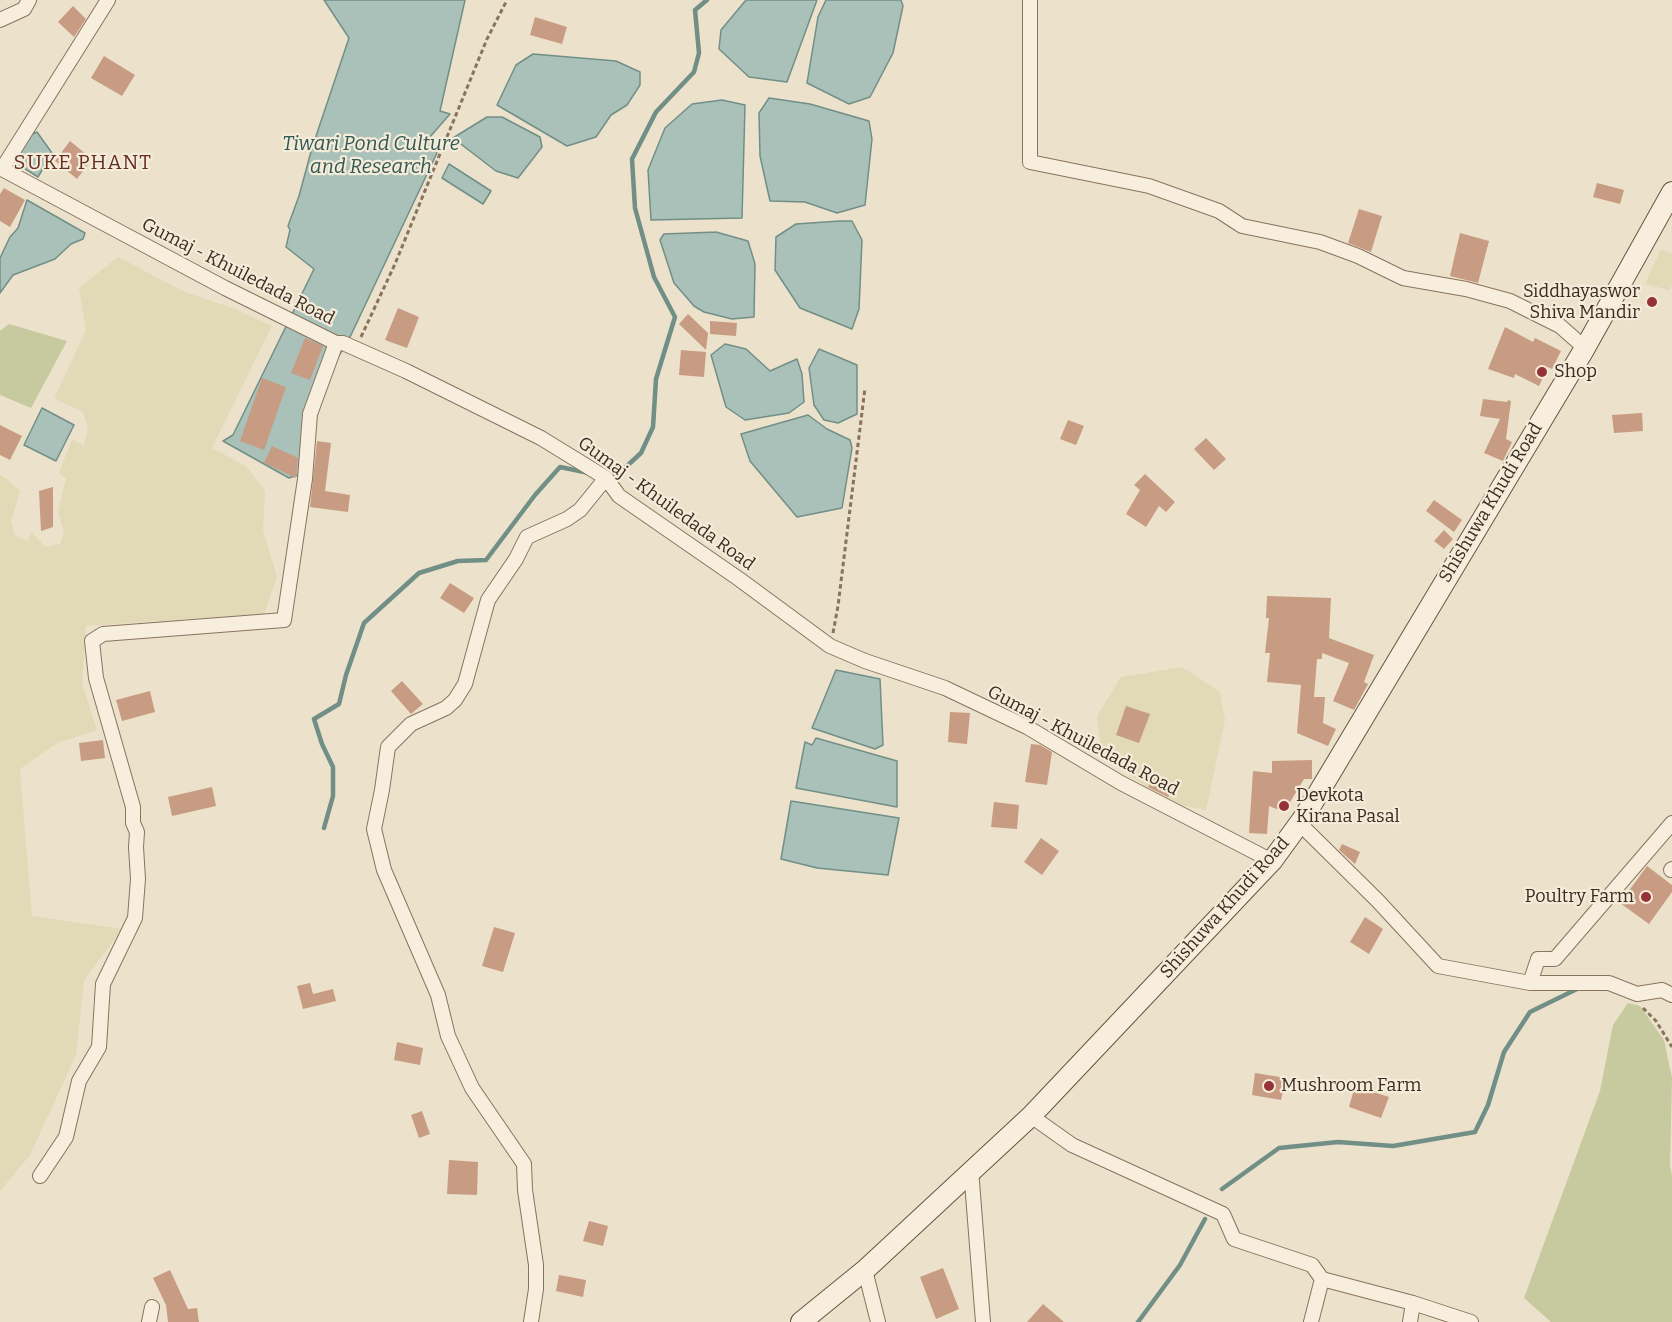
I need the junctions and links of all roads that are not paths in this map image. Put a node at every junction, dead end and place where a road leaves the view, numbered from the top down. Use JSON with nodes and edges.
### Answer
{"nodes":[{"id":1,"x":29,"y":0,"type":"edge"},
{"id":2,"x":108,"y":0,"type":"edge"},
{"id":3,"x":1030,"y":0,"type":"edge"},
{"id":4,"x":0,"y":20,"type":"edge"},
{"id":5,"x":1,"y":169,"type":"edge"},
{"id":6,"x":1672,"y":192,"type":"edge"},
{"id":7,"x":336,"y":343,"type":"junction"},
{"id":8,"x":1585,"y":348,"type":"junction"},
{"id":9,"x":606,"y":478,"type":"junction"},
{"id":10,"x":1672,"y":823,"type":"edge"},
{"id":11,"x":1300,"y":824,"type":"junction"},
{"id":12,"x":1272,"y":861,"type":"junction"},
{"id":13,"x":1530,"y":983,"type":"junction"},
{"id":14,"x":1672,"y":995,"type":"edge"},
{"id":15,"x":1030,"y":1116,"type":"junction"},
{"id":16,"x":971,"y":1169,"type":"junction"},
{"id":17,"x":40,"y":1176,"type":"dead end"},
{"id":18,"x":865,"y":1270,"type":"junction"},
{"id":19,"x":1322,"y":1279,"type":"junction"},
{"id":20,"x":1413,"y":1304,"type":"junction"},
{"id":21,"x":152,"y":1307,"type":"dead end"},
{"id":22,"x":149,"y":1322,"type":"edge"},
{"id":23,"x":531,"y":1322,"type":"edge"},
{"id":24,"x":801,"y":1322,"type":"edge"},
{"id":25,"x":878,"y":1322,"type":"edge"},
{"id":26,"x":983,"y":1322,"type":"edge"},
{"id":27,"x":1311,"y":1322,"type":"edge"},
{"id":28,"x":1410,"y":1322,"type":"edge"},
{"id":29,"x":1472,"y":1322,"type":"edge"}],
"edges":[{"from":1,"to":4,"type":"street"},
{"from":2,"to":5,"type":"street"},
{"from":3,"to":8,"type":"street"},
{"from":5,"to":7,"type":"street","name":"Gumaj - Khuiledada Road"},
{"from":6,"to":8,"type":"main road","name":"Shishuwa Khudi Road"},
{"from":7,"to":9,"type":"street","name":"Gumaj - Khuiledada Road"},
{"from":7,"to":17,"type":"street"},
{"from":8,"to":11,"type":"main road","name":"Shishuwa Khudi Road"},
{"from":9,"to":12,"type":"street","name":"Gumaj - Khuiledada Road"},
{"from":9,"to":23,"type":"street"},
{"from":10,"to":13,"type":"street"},
{"from":11,"to":12,"type":"main road","name":"Shishuwa Khudi Road"},
{"from":11,"to":13,"type":"street"},
{"from":12,"to":15,"type":"main road","name":"Shishuwa Khudi Road"},
{"from":13,"to":14,"type":"street"},
{"from":15,"to":16,"type":"main road","name":"Shishuwa Khudi Road"},
{"from":15,"to":19,"type":"street"},
{"from":16,"to":18,"type":"main road","name":"Shishuwa Khudi Road"},
{"from":16,"to":26,"type":"street"},
{"from":18,"to":24,"type":"main road","name":"Shishuwa Khudi Road"},
{"from":18,"to":25,"type":"street"},
{"from":19,"to":20,"type":"street"},
{"from":19,"to":27,"type":"street"},
{"from":20,"to":28,"type":"street"},
{"from":20,"to":29,"type":"street"},
{"from":21,"to":22,"type":"street"}]}
